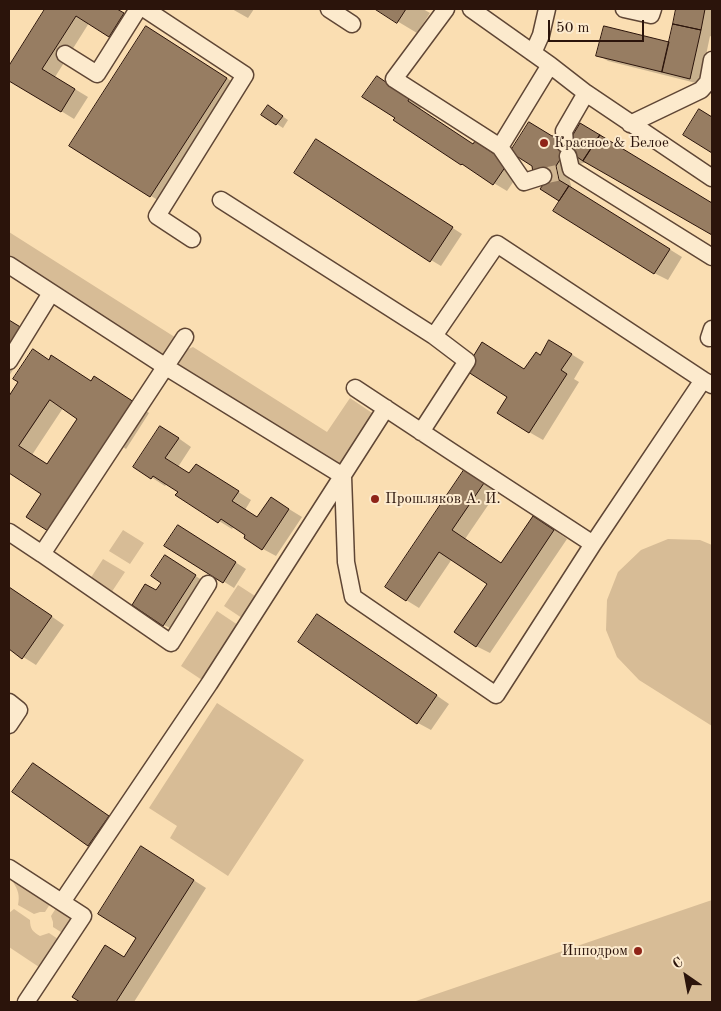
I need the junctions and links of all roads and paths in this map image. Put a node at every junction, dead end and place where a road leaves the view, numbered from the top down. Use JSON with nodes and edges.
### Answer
{"nodes":[{"id":1,"x":138,"y":9,"type":"edge"},
{"id":2,"x":145,"y":9,"type":"edge"},
{"id":3,"x":329,"y":9,"type":"edge"},
{"id":4,"x":446,"y":9,"type":"edge"},
{"id":5,"x":471,"y":9,"type":"edge"},
{"id":6,"x":547,"y":9,"type":"edge"},
{"id":7,"x":624,"y":9,"type":"edge"},
{"id":8,"x":653,"y":9,"type":"edge"},
{"id":9,"x":352,"y":24,"type":"dead end"},
{"id":10,"x":533,"y":53,"type":"junction"},
{"id":11,"x":65,"y":54,"type":"dead end"},
{"id":12,"x":712,"y":60,"type":"edge"},
{"id":13,"x":550,"y":65,"type":"junction"},
{"id":14,"x":586,"y":93,"type":"junction"},
{"id":15,"x":630,"y":124,"type":"junction"},
{"id":16,"x":500,"y":147,"type":"junction"},
{"id":17,"x":561,"y":164,"type":"junction"},
{"id":18,"x":712,"y":178,"type":"edge"},
{"id":19,"x":221,"y":200,"type":"dead end"},
{"id":20,"x":192,"y":239,"type":"dead end"},
{"id":21,"x":712,"y":258,"type":"edge"},
{"id":22,"x":9,"y":265,"type":"edge"},
{"id":23,"x":51,"y":293,"type":"junction"},
{"id":24,"x":434,"y":336,"type":"junction"},
{"id":25,"x":185,"y":337,"type":"dead end"},
{"id":26,"x":9,"y":361,"type":"edge"},
{"id":27,"x":166,"y":367,"type":"junction"},
{"id":28,"x":708,"y":383,"type":"edge"},
{"id":29,"x":355,"y":388,"type":"dead end"},
{"id":30,"x":386,"y":408,"type":"junction"},
{"id":31,"x":421,"y":432,"type":"junction"},
{"id":32,"x":343,"y":476,"type":"junction"},
{"id":33,"x":9,"y":532,"type":"edge"},
{"id":34,"x":593,"y":544,"type":"junction"},
{"id":35,"x":42,"y":554,"type":"junction"},
{"id":36,"x":208,"y":584,"type":"dead end"},
{"id":37,"x":9,"y":702,"type":"edge"},
{"id":38,"x":9,"y":725,"type":"edge"},
{"id":39,"x":9,"y":868,"type":"edge"},
{"id":40,"x":62,"y":902,"type":"junction"},
{"id":41,"x":26,"y":1002,"type":"edge"}],
"edges":[{"from":1,"to":11,"type":"street"},
{"from":2,"to":20,"type":"street"},
{"from":3,"to":9,"type":"street"},
{"from":4,"to":16,"type":"street"},
{"from":5,"to":10,"type":"street"},
{"from":6,"to":10,"type":"street"},
{"from":7,"to":8,"type":"street"},
{"from":10,"to":13,"type":"street"},
{"from":12,"to":15,"type":"street"},
{"from":13,"to":14,"type":"street"},
{"from":13,"to":16,"type":"street"},
{"from":14,"to":15,"type":"street"},
{"from":14,"to":17,"type":"street"},
{"from":15,"to":18,"type":"street"},
{"from":16,"to":17,"type":"street"},
{"from":17,"to":21,"type":"street"},
{"from":19,"to":24,"type":"street"},
{"from":22,"to":23,"type":"street"},
{"from":23,"to":26,"type":"street"},
{"from":23,"to":27,"type":"street"},
{"from":24,"to":28,"type":"street"},
{"from":24,"to":31,"type":"street"},
{"from":25,"to":27,"type":"street"},
{"from":27,"to":32,"type":"street"},
{"from":27,"to":35,"type":"street"},
{"from":28,"to":34,"type":"street"},
{"from":29,"to":30,"type":"street"},
{"from":30,"to":31,"type":"street"},
{"from":30,"to":32,"type":"street"},
{"from":31,"to":34,"type":"street"},
{"from":32,"to":34,"type":"street"},
{"from":32,"to":40,"type":"street"},
{"from":33,"to":35,"type":"street"},
{"from":35,"to":36,"type":"street"},
{"from":37,"to":38,"type":"street"},
{"from":39,"to":40,"type":"street"},
{"from":40,"to":41,"type":"street"}]}
